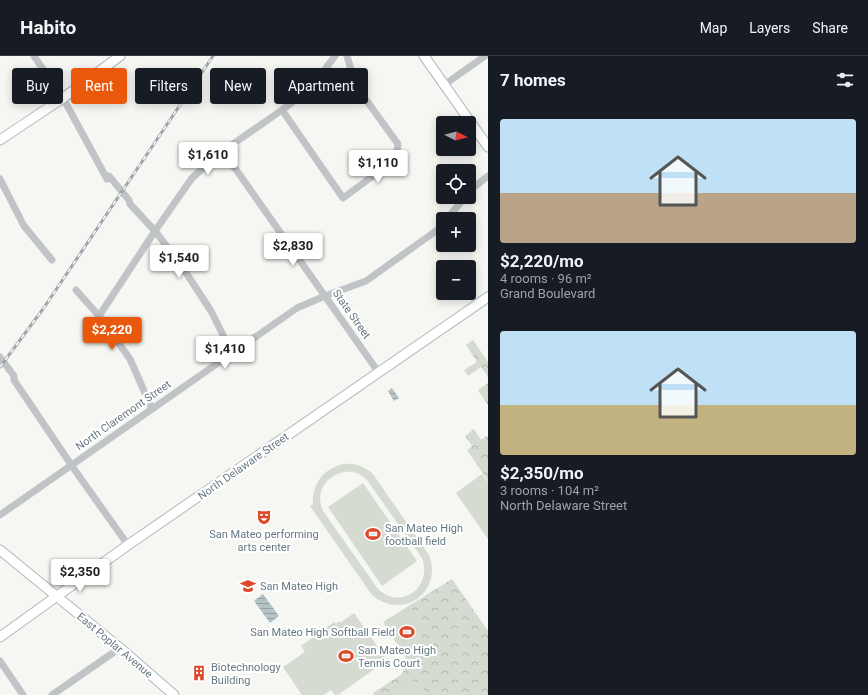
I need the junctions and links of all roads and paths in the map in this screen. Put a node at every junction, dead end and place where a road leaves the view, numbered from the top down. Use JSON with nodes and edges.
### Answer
{"nodes":[{"id":1,"x":34,"y":56,"type":"edge"},
{"id":2,"x":120,"y":56,"type":"edge"},
{"id":3,"x":335,"y":56,"type":"edge"},
{"id":4,"x":347,"y":56,"type":"edge"},
{"id":5,"x":424,"y":56,"type":"edge"},
{"id":6,"x":485,"y":56,"type":"edge"},
{"id":7,"x":42,"y":68,"type":"edge"},
{"id":8,"x":444,"y":84,"type":"junction"},
{"id":9,"x":63,"y":98,"type":"joint"},
{"id":10,"x":54,"y":104,"type":"edge"},
{"id":11,"x":282,"y":110,"type":"junction"},
{"id":12,"x":0,"y":140,"type":"edge"},
{"id":13,"x":488,"y":147,"type":"edge"},
{"id":14,"x":223,"y":151,"type":"junction"},
{"id":15,"x":488,"y":176,"type":"edge"},
{"id":16,"x":0,"y":179,"type":"edge"},
{"id":17,"x":476,"y":185,"type":"edge"},
{"id":18,"x":459,"y":204,"type":"edge"},
{"id":19,"x":453,"y":212,"type":"edge"},
{"id":20,"x":155,"y":231,"type":"junction"},
{"id":21,"x":436,"y":231,"type":"edge"},
{"id":22,"x":52,"y":260,"type":"dead end"},
{"id":23,"x":76,"y":290,"type":"dead end"},
{"id":24,"x":325,"y":296,"type":"junction"},
{"id":25,"x":488,"y":297,"type":"edge"},
{"id":26,"x":99,"y":316,"type":"junction"},
{"id":27,"x":232,"y":353,"type":"junction"},
{"id":28,"x":0,"y":357,"type":"edge"},
{"id":29,"x":0,"y":364,"type":"edge"},
{"id":30,"x":379,"y":373,"type":"junction"},
{"id":31,"x":14,"y":380,"type":"junction"},
{"id":32,"x":152,"y":409,"type":"junction"},
{"id":33,"x":71,"y":465,"type":"junction"},
{"id":34,"x":0,"y":515,"type":"edge"},
{"id":35,"x":128,"y":545,"type":"junction"},
{"id":36,"x":0,"y":550,"type":"edge"},
{"id":37,"x":57,"y":597,"type":"junction"},
{"id":38,"x":0,"y":637,"type":"edge"},
{"id":39,"x":120,"y":648,"type":"junction"},
{"id":40,"x":0,"y":660,"type":"edge"},
{"id":41,"x":23,"y":695,"type":"edge"},
{"id":42,"x":52,"y":695,"type":"edge"},
{"id":43,"x":174,"y":695,"type":"edge"}],
"edges":[{"from":1,"to":7,"type":"street"},
{"from":2,"to":9,"type":"main road"},
{"from":3,"to":11,"type":"street"},
{"from":4,"to":11,"type":"street"},
{"from":5,"to":8,"type":"main road"},
{"from":6,"to":8,"type":"street"},
{"from":8,"to":13,"type":"main road"},
{"from":9,"to":20,"type":"street"},
{"from":10,"to":12,"type":"main road"},
{"from":11,"to":14,"type":"street"},
{"from":14,"to":20,"type":"street"},
{"from":14,"to":24,"type":"street","name":"State Street"},
{"from":15,"to":17,"type":"street"},
{"from":16,"to":22,"type":"street"},
{"from":18,"to":19,"type":"street"},
{"from":20,"to":26,"type":"street"},
{"from":20,"to":27,"type":"street"},
{"from":21,"to":24,"type":"street","name":"North Claremont Street"},
{"from":23,"to":26,"type":"street"},
{"from":24,"to":27,"type":"street","name":"North Claremont Street"},
{"from":24,"to":30,"type":"street","name":"State Street"},
{"from":25,"to":30,"type":"main road","name":"North Delaware Street"},
{"from":26,"to":32,"type":"street"},
{"from":27,"to":32,"type":"street","name":"North Claremont Street"},
{"from":28,"to":31,"type":"street"},
{"from":29,"to":31,"type":"street"},
{"from":30,"to":35,"type":"main road","name":"North Delaware Street"},
{"from":31,"to":33,"type":"street"},
{"from":32,"to":33,"type":"street","name":"North Claremont Street"},
{"from":33,"to":34,"type":"street","name":"North Claremont Street"},
{"from":33,"to":35,"type":"street"},
{"from":35,"to":37,"type":"main road","name":"North Delaware Street"},
{"from":36,"to":37,"type":"main road","name":"East Poplar Avenue"},
{"from":37,"to":38,"type":"main road","name":"North Delaware Street"},
{"from":37,"to":39,"type":"main road","name":"East Poplar Avenue"},
{"from":39,"to":42,"type":"street"},
{"from":39,"to":43,"type":"main road","name":"East Poplar Avenue"},
{"from":40,"to":41,"type":"street"}]}
